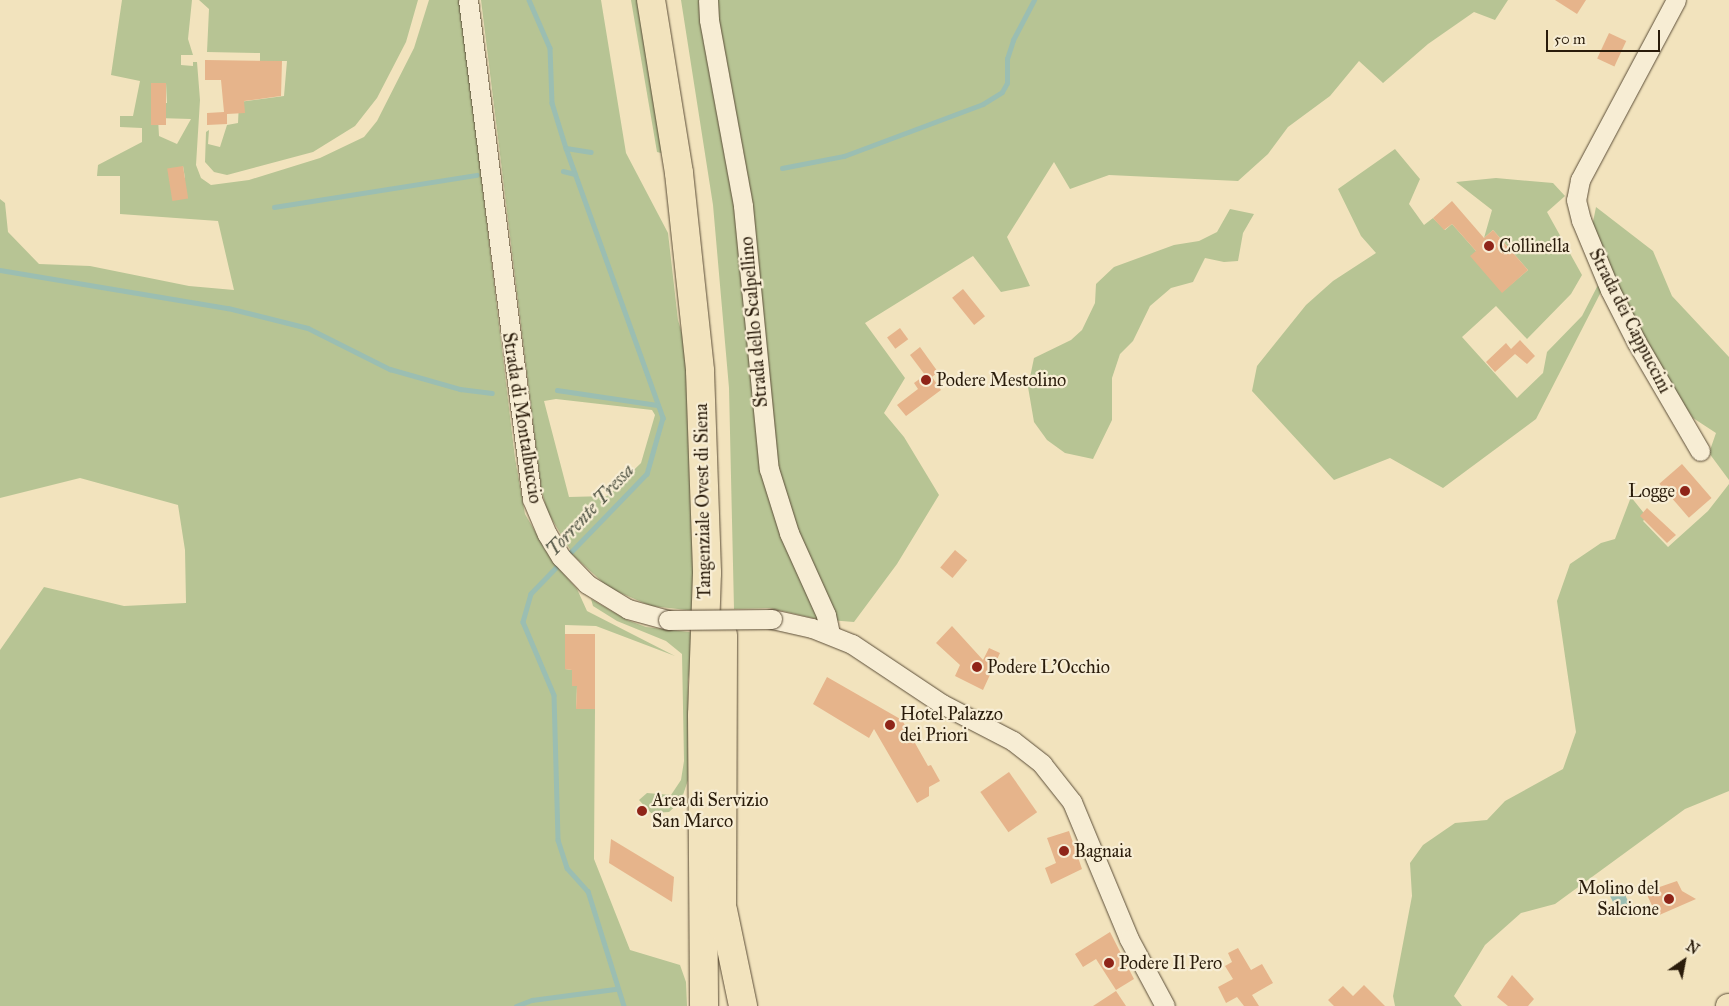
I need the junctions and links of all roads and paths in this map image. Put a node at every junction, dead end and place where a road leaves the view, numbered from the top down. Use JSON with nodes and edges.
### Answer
{"nodes":[{"id":1,"x":468,"y":0,"type":"edge"},
{"id":2,"x":651,"y":0,"type":"edge"},
{"id":3,"x":668,"y":0,"type":"edge"},
{"id":4,"x":708,"y":0,"type":"edge"},
{"id":5,"x":1676,"y":0,"type":"edge"},
{"id":6,"x":1700,"y":451,"type":"dead end"},
{"id":7,"x":830,"y":634,"type":"junction"},
{"id":8,"x":722,"y":908,"type":"junction"},
{"id":9,"x":704,"y":1006,"type":"edge"},
{"id":10,"x":722,"y":1006,"type":"edge"},
{"id":11,"x":743,"y":1006,"type":"edge"},
{"id":12,"x":1164,"y":1006,"type":"edge"}],
"edges":[{"from":1,"to":7,"type":"street","name":"Strada di Montalbuccio","bridge":true},
{"from":2,"to":9,"type":"highway","name":"Tangenziale Ovest di Siena"},
{"from":3,"to":8,"type":"highway","name":"Tangenziale Ovest di Siena"},
{"from":4,"to":7,"type":"street","name":"Strada dello Scalpellino"},
{"from":5,"to":6,"type":"street","name":"Strada dei Cappuccini"},
{"from":7,"to":12,"type":"street","name":"Strada di Montalbuccio"},
{"from":8,"to":10,"type":"highway","name":"Tangenziale Ovest di Siena"},
{"from":8,"to":11,"type":"highway"}]}
